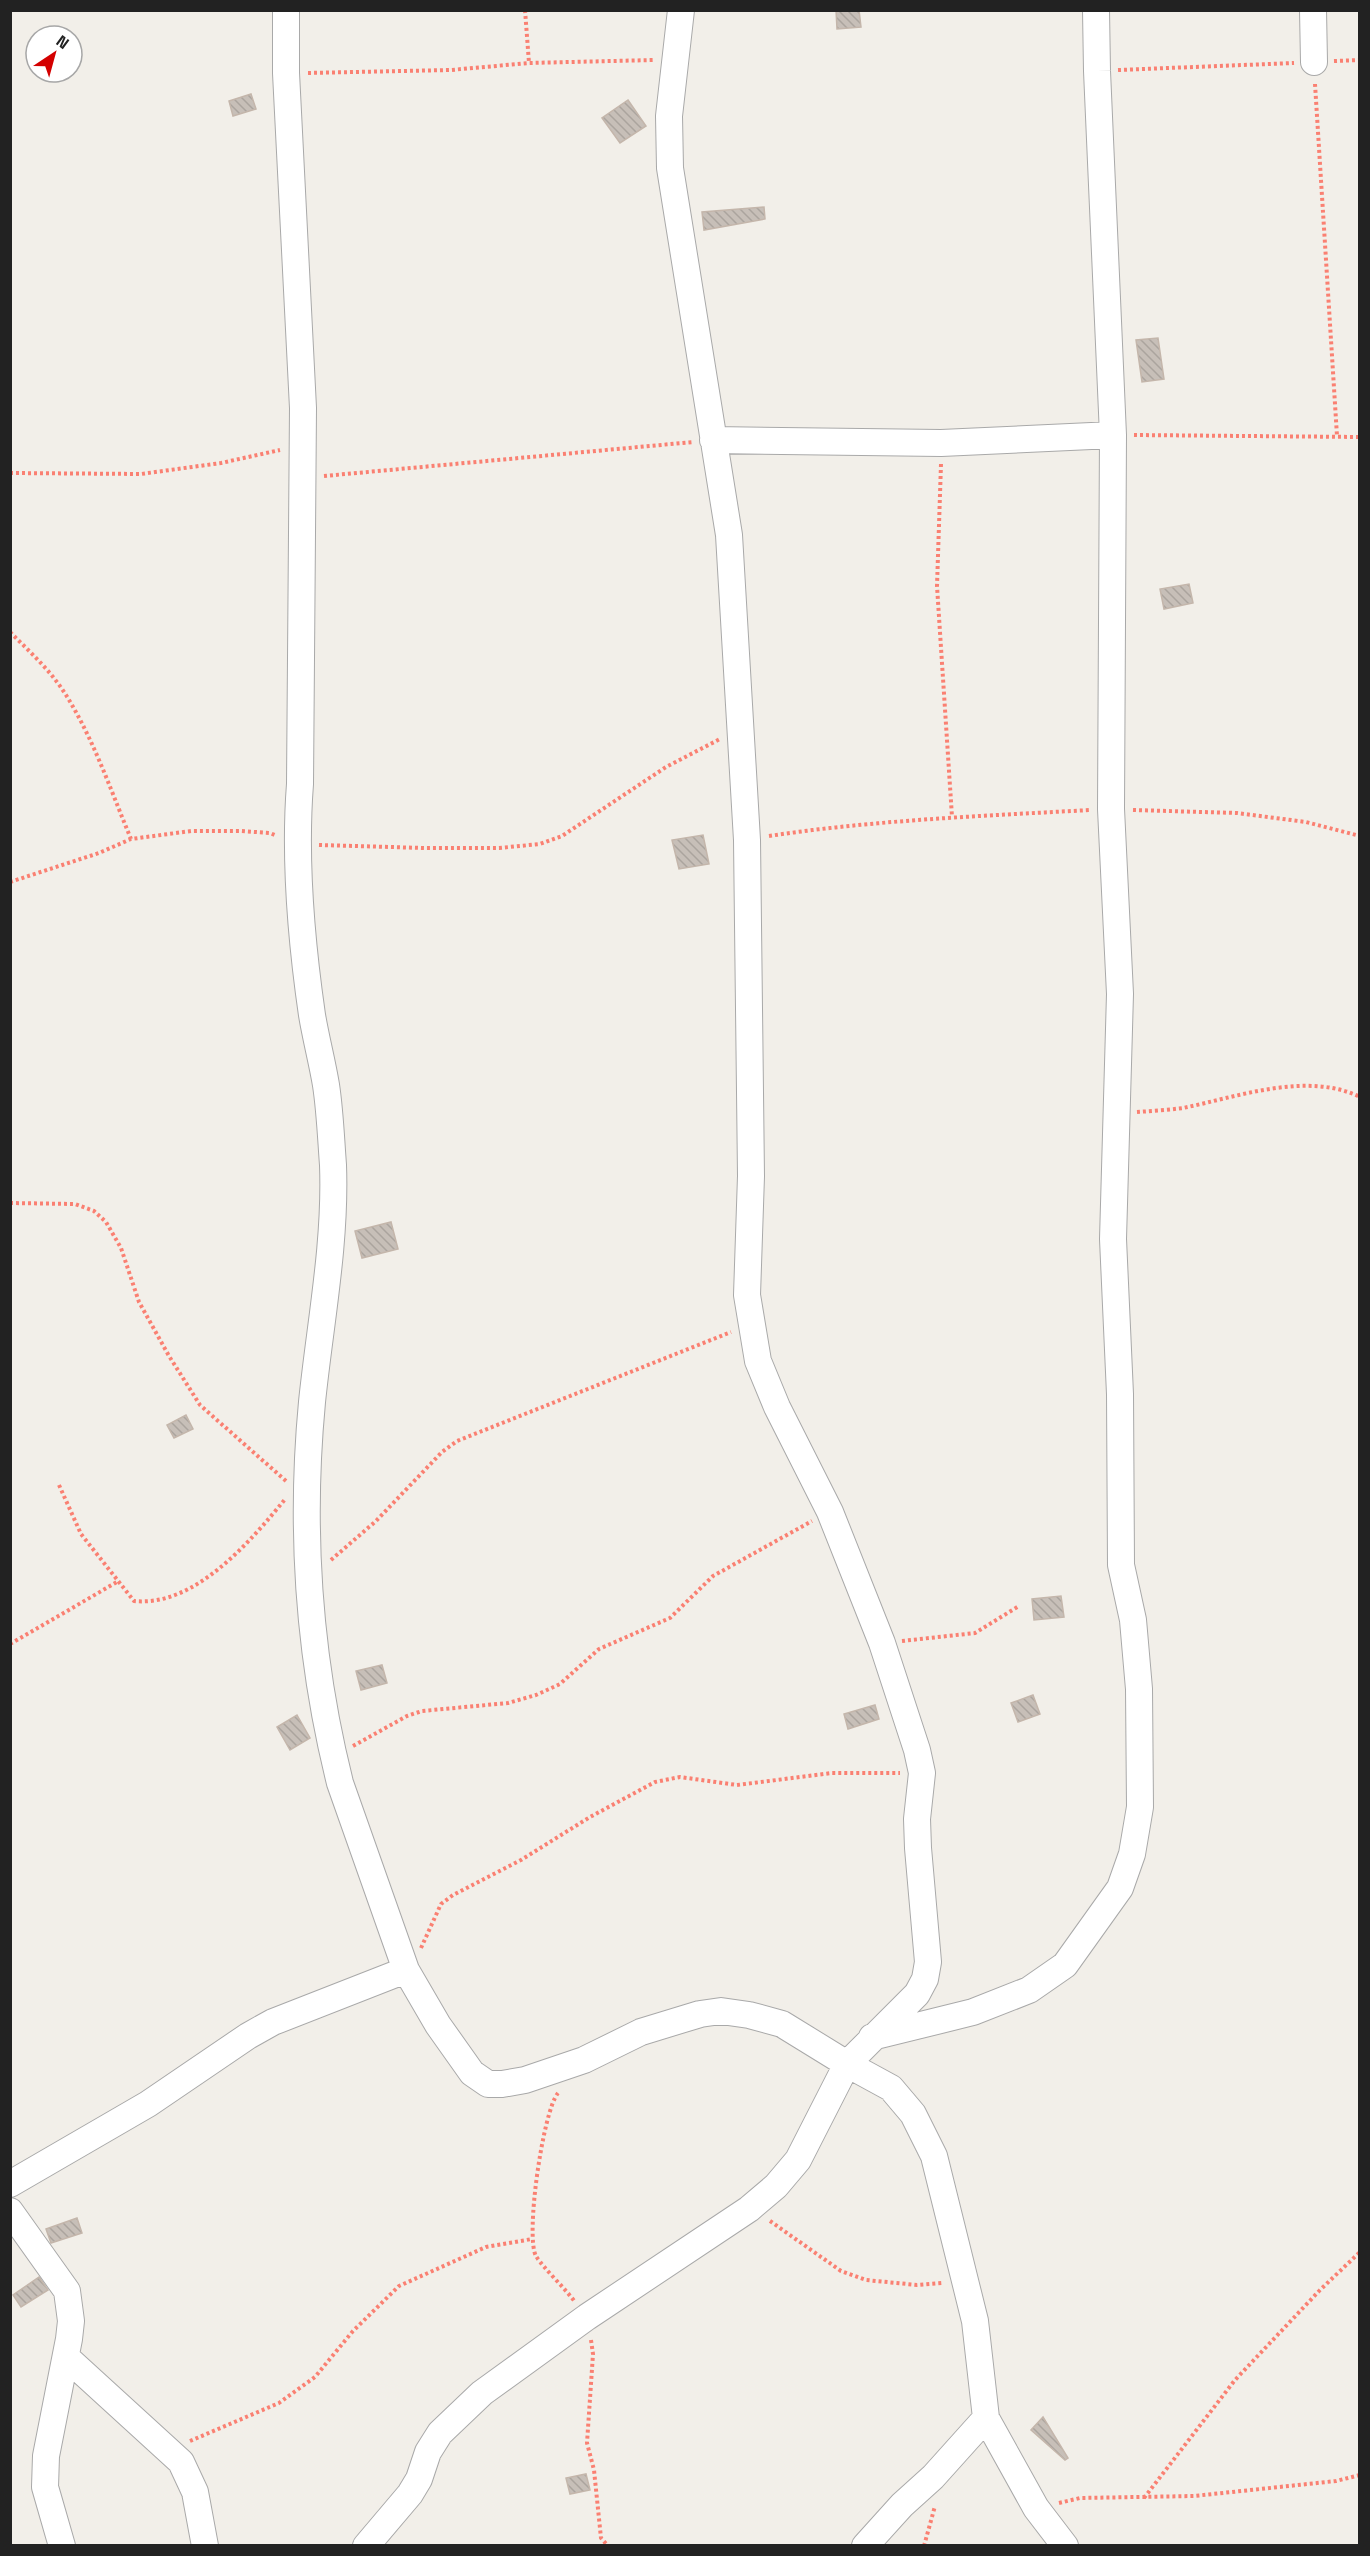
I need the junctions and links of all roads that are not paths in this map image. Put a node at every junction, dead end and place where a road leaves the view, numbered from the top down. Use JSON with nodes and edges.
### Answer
{"nodes":[{"id":1,"x":286,"y":10,"type":"edge"},
{"id":2,"x":681,"y":10,"type":"edge"},
{"id":3,"x":1096,"y":10,"type":"edge"},
{"id":4,"x":1313,"y":10,"type":"edge"},
{"id":5,"x":1314,"y":62,"type":"road end"},
{"id":6,"x":1113,"y":435,"type":"junction"},
{"id":7,"x":713,"y":440,"type":"junction"},
{"id":8,"x":406,"y":1970,"type":"junction"},
{"id":9,"x":871,"y":2038,"type":"junction"},
{"id":10,"x":847,"y":2064,"type":"junction"},
{"id":11,"x":10,"y":2184,"type":"edge"},
{"id":12,"x":10,"y":2211,"type":"edge"},
{"id":13,"x":66,"y":2357,"type":"junction"},
{"id":14,"x":986,"y":2418,"type":"junction"},
{"id":15,"x":62,"y":2546,"type":"edge"},
{"id":16,"x":205,"y":2546,"type":"edge"},
{"id":17,"x":366,"y":2546,"type":"edge"},
{"id":18,"x":865,"y":2546,"type":"edge"},
{"id":19,"x":1065,"y":2546,"type":"edge"}],
"edges":[{"from":1,"to":8,"type":"street"},
{"from":2,"to":7,"type":"street"},
{"from":3,"to":6,"type":"street"},
{"from":4,"to":5,"type":"street"},
{"from":6,"to":7,"type":"street"},
{"from":6,"to":9,"type":"street"},
{"from":7,"to":9,"type":"street"},
{"from":8,"to":10,"type":"street"},
{"from":8,"to":11,"type":"street"},
{"from":9,"to":10,"type":"street"},
{"from":10,"to":14,"type":"street"},
{"from":10,"to":17,"type":"street"},
{"from":12,"to":13,"type":"street"},
{"from":13,"to":15,"type":"street"},
{"from":13,"to":16,"type":"street"},
{"from":14,"to":18,"type":"street"},
{"from":14,"to":19,"type":"street"}]}
